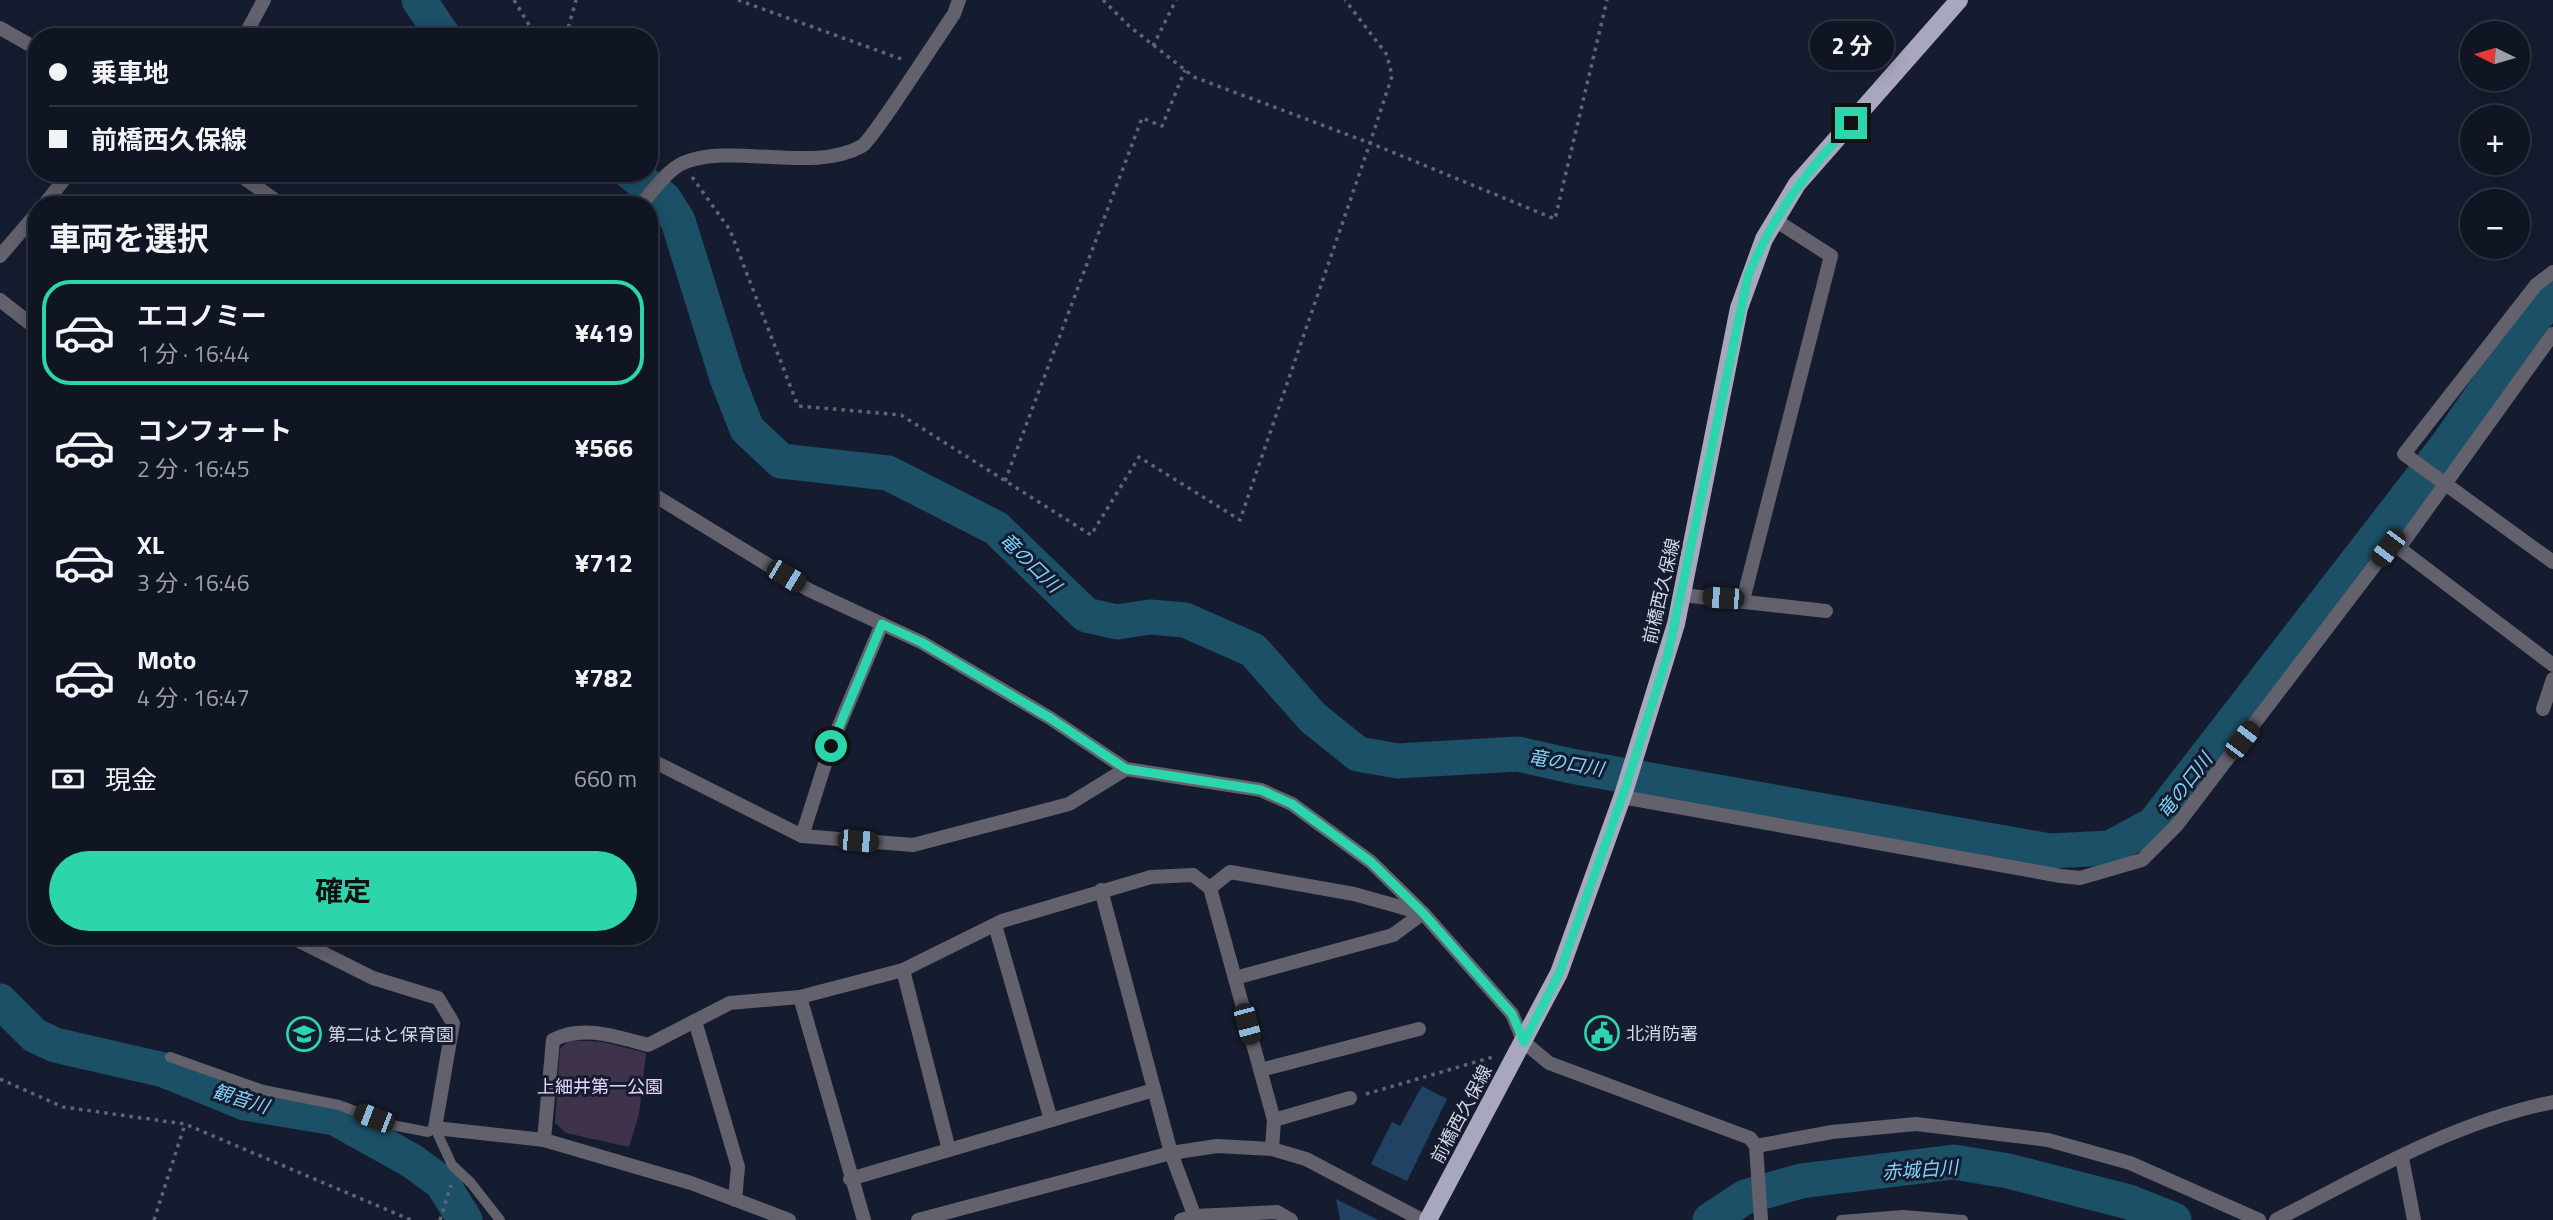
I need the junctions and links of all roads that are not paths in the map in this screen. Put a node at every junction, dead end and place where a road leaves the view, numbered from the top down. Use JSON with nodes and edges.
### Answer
{"nodes":[{"id":1,"x":264,"y":0,"type":"edge"},
{"id":2,"x":958,"y":0,"type":"edge"},
{"id":3,"x":1959,"y":0,"type":"edge"},
{"id":4,"x":0,"y":28,"type":"edge"},
{"id":5,"x":249,"y":28,"type":"edge"},
{"id":6,"x":28,"y":44,"type":"edge"},
{"id":7,"x":62,"y":182,"type":"edge"},
{"id":8,"x":250,"y":182,"type":"edge"},
{"id":9,"x":51,"y":196,"type":"edge"},
{"id":10,"x":269,"y":196,"type":"edge"},
{"id":11,"x":649,"y":196,"type":"edge"},
{"id":12,"x":1775,"y":220,"type":"junction"},
{"id":13,"x":28,"y":223,"type":"edge"},
{"id":14,"x":0,"y":256,"type":"edge"},
{"id":15,"x":2553,"y":272,"type":"edge"},
{"id":16,"x":0,"y":300,"type":"edge"},
{"id":17,"x":28,"y":322,"type":"edge"},
{"id":18,"x":2553,"y":334,"type":"edge"},
{"id":19,"x":2441,"y":480,"type":"junction"},
{"id":20,"x":658,"y":498,"type":"edge"},
{"id":21,"x":2399,"y":548,"type":"junction"},
{"id":22,"x":2553,"y":562,"type":"edge"},
{"id":23,"x":1682,"y":596,"type":"junction"},
{"id":24,"x":1743,"y":600,"type":"junction"},
{"id":25,"x":1826,"y":611,"type":"dead end"},
{"id":26,"x":882,"y":624,"type":"junction"},
{"id":27,"x":2553,"y":665,"type":"edge"},
{"id":28,"x":2553,"y":680,"type":"edge"},
{"id":29,"x":2543,"y":709,"type":"dead end"},
{"id":30,"x":658,"y":764,"type":"edge"},
{"id":31,"x":1126,"y":769,"type":"junction"},
{"id":32,"x":1623,"y":794,"type":"junction"},
{"id":33,"x":802,"y":836,"type":"junction"},
{"id":34,"x":1210,"y":888,"type":"junction"},
{"id":35,"x":1101,"y":890,"type":"junction"},
{"id":36,"x":1423,"y":913,"type":"junction"},
{"id":37,"x":995,"y":925,"type":"junction"},
{"id":38,"x":307,"y":945,"type":"edge"},
{"id":39,"x":903,"y":970,"type":"junction"},
{"id":40,"x":1235,"y":978,"type":"junction"},
{"id":41,"x":800,"y":997,"type":"junction"},
{"id":42,"x":695,"y":1021,"type":"junction"},
{"id":43,"x":1419,"y":1029,"type":"dead end"},
{"id":44,"x":1524,"y":1042,"type":"junction"},
{"id":45,"x":170,"y":1057,"type":"dead end"},
{"id":46,"x":1260,"y":1070,"type":"junction"},
{"id":47,"x":1154,"y":1090,"type":"junction"},
{"id":48,"x":1350,"y":1098,"type":"road end"},
{"id":49,"x":2553,"y":1102,"type":"edge"},
{"id":50,"x":1051,"y":1120,"type":"junction"},
{"id":51,"x":1274,"y":1120,"type":"junction"},
{"id":52,"x":435,"y":1128,"type":"junction"},
{"id":53,"x":544,"y":1140,"type":"junction"},
{"id":54,"x":1272,"y":1149,"type":"junction"},
{"id":55,"x":949,"y":1150,"type":"junction"},
{"id":56,"x":1756,"y":1150,"type":"junction"},
{"id":57,"x":1171,"y":1153,"type":"junction"},
{"id":58,"x":2402,"y":1158,"type":"junction"},
{"id":59,"x":850,"y":1179,"type":"junction"},
{"id":60,"x":735,"y":1200,"type":"junction"},
{"id":61,"x":1190,"y":1219,"type":"edge"},
{"id":62,"x":500,"y":1220,"type":"edge"},
{"id":63,"x":789,"y":1220,"type":"edge"},
{"id":64,"x":864,"y":1220,"type":"edge"},
{"id":65,"x":918,"y":1220,"type":"edge"},
{"id":66,"x":1291,"y":1220,"type":"edge"},
{"id":67,"x":1422,"y":1220,"type":"edge"},
{"id":68,"x":1428,"y":1220,"type":"edge"},
{"id":69,"x":1761,"y":1220,"type":"edge"},
{"id":70,"x":1841,"y":1220,"type":"edge"},
{"id":71,"x":1963,"y":1220,"type":"edge"},
{"id":72,"x":2259,"y":1220,"type":"edge"},
{"id":73,"x":2276,"y":1220,"type":"edge"},
{"id":74,"x":2414,"y":1220,"type":"edge"}],
"edges":[{"from":1,"to":5,"type":"street"},
{"from":2,"to":11,"type":"street"},
{"from":3,"to":12,"type":"main road","name":"前橋西久保線"},
{"from":4,"to":6,"type":"street"},
{"from":7,"to":9,"type":"street"},
{"from":8,"to":10,"type":"street"},
{"from":12,"to":23,"type":"main road","name":"前橋西久保線"},
{"from":12,"to":24,"type":"street"},
{"from":13,"to":14,"type":"street"},
{"from":15,"to":19,"type":"street"},
{"from":16,"to":17,"type":"street"},
{"from":18,"to":19,"type":"street"},
{"from":19,"to":21,"type":"street"},
{"from":19,"to":22,"type":"street"},
{"from":20,"to":26,"type":"street"},
{"from":21,"to":27,"type":"street"},
{"from":21,"to":32,"type":"street"},
{"from":23,"to":24,"type":"street"},
{"from":23,"to":32,"type":"main road","name":"前橋西久保線"},
{"from":24,"to":25,"type":"street"},
{"from":26,"to":31,"type":"street"},
{"from":26,"to":33,"type":"street"},
{"from":28,"to":29,"type":"street"},
{"from":30,"to":33,"type":"street"},
{"from":31,"to":33,"type":"street"},
{"from":31,"to":36,"type":"street"},
{"from":32,"to":44,"type":"main road","name":"前橋西久保線"},
{"from":34,"to":35,"type":"street"},
{"from":34,"to":36,"type":"street"},
{"from":34,"to":40,"type":"street"},
{"from":35,"to":37,"type":"street"},
{"from":35,"to":47,"type":"street"},
{"from":36,"to":40,"type":"street"},
{"from":36,"to":44,"type":"street"},
{"from":37,"to":39,"type":"street"},
{"from":37,"to":50,"type":"street"},
{"from":38,"to":52,"type":"street"},
{"from":39,"to":41,"type":"street"},
{"from":39,"to":55,"type":"street"},
{"from":40,"to":46,"type":"street"},
{"from":41,"to":42,"type":"street"},
{"from":41,"to":59,"type":"street"},
{"from":42,"to":53,"type":"street"},
{"from":42,"to":60,"type":"street"},
{"from":43,"to":46,"type":"street"},
{"from":44,"to":56,"type":"street"},
{"from":44,"to":68,"type":"main road","name":"前橋西久保線"},
{"from":45,"to":52,"type":"lane"},
{"from":46,"to":51,"type":"street"},
{"from":47,"to":50,"type":"street"},
{"from":47,"to":57,"type":"street"},
{"from":48,"to":51,"type":"street"},
{"from":49,"to":58,"type":"street"},
{"from":50,"to":55,"type":"street"},
{"from":51,"to":54,"type":"street"},
{"from":52,"to":53,"type":"street"},
{"from":52,"to":62,"type":"lane"},
{"from":53,"to":60,"type":"street"},
{"from":54,"to":57,"type":"street"},
{"from":54,"to":67,"type":"street"},
{"from":55,"to":59,"type":"street"},
{"from":56,"to":69,"type":"street"},
{"from":56,"to":72,"type":"street"},
{"from":57,"to":61,"type":"street"},
{"from":57,"to":65,"type":"street"},
{"from":58,"to":73,"type":"street"},
{"from":58,"to":74,"type":"street"},
{"from":59,"to":64,"type":"street"},
{"from":60,"to":63,"type":"street"},
{"from":61,"to":66,"type":"street"},
{"from":70,"to":71,"type":"lane"}]}
